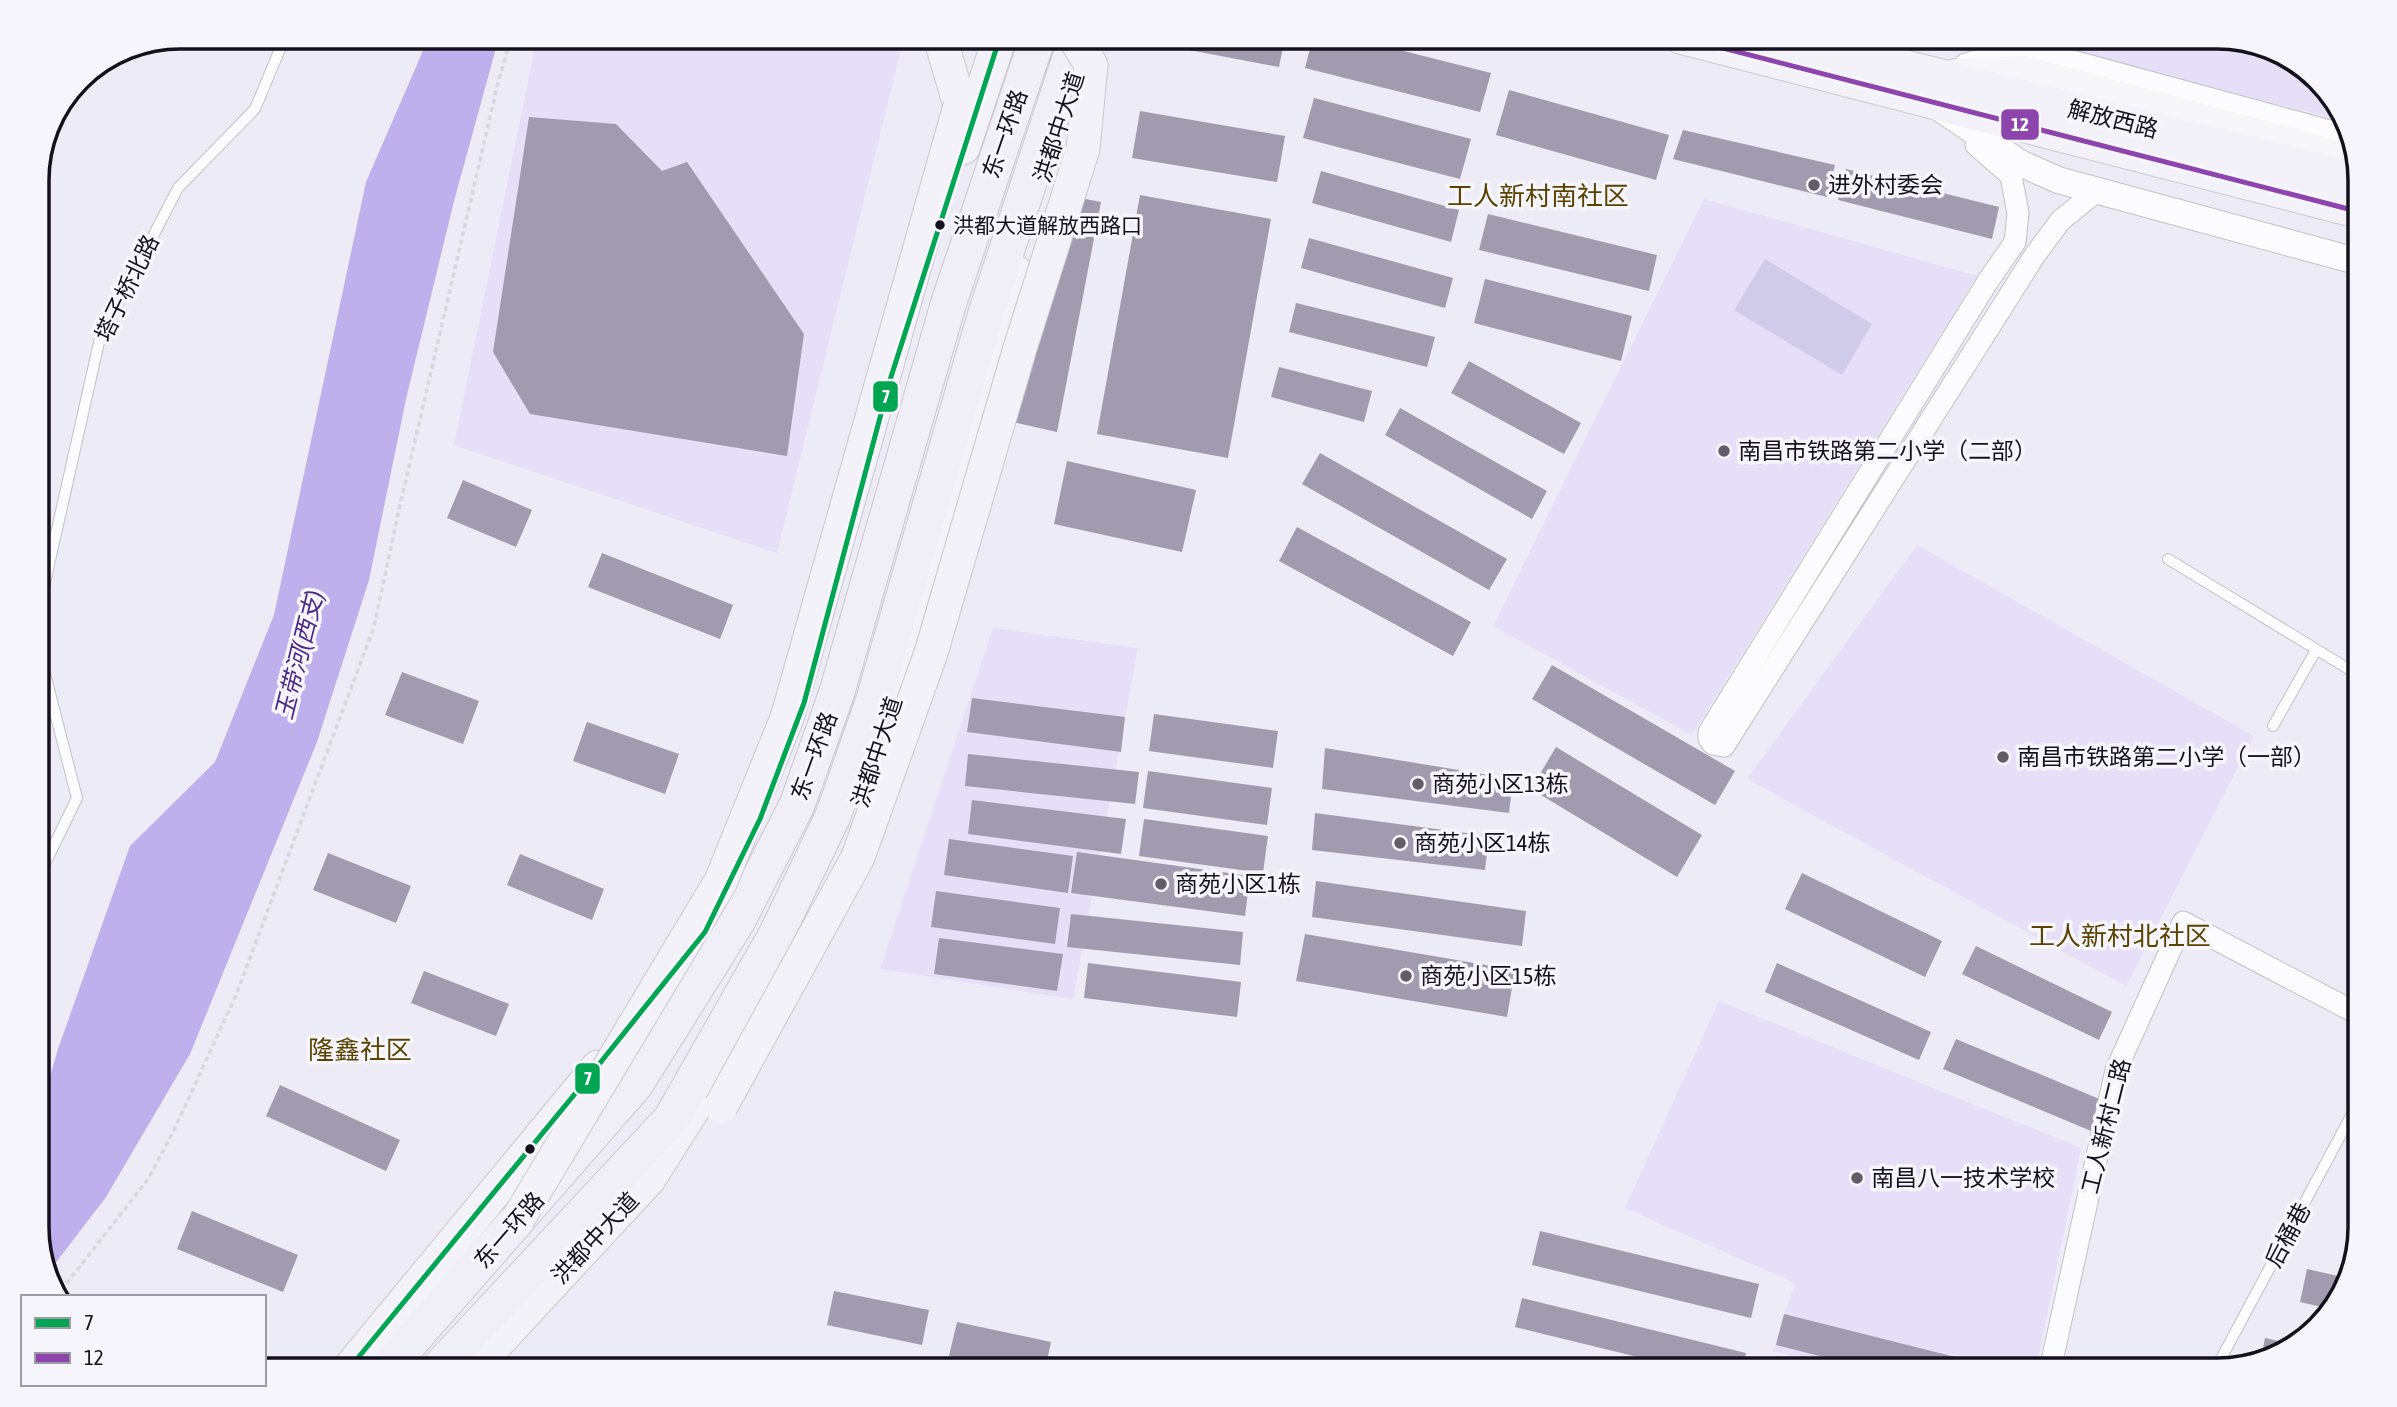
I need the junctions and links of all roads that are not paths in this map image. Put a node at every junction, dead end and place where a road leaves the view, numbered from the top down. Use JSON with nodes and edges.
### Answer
{"nodes":[{"id":1,"x":280,"y":49,"type":"edge"},
{"id":2,"x":943,"y":49,"type":"edge"},
{"id":3,"x":981,"y":49,"type":"edge"},
{"id":4,"x":996,"y":49,"type":"edge"},
{"id":5,"x":1034,"y":49,"type":"edge"},
{"id":6,"x":1072,"y":49,"type":"edge"},
{"id":7,"x":1082,"y":49,"type":"edge"},
{"id":8,"x":1086,"y":49,"type":"edge"},
{"id":9,"x":1739,"y":49,"type":"edge"},
{"id":10,"x":1852,"y":49,"type":"edge"},
{"id":11,"x":1930,"y":88,"type":"junction"},
{"id":12,"x":960,"y":106,"type":"junction"},
{"id":13,"x":2340,"y":136,"type":"edge"},
{"id":14,"x":2346,"y":157,"type":"edge"},
{"id":15,"x":2348,"y":177,"type":"edge"},
{"id":16,"x":2097,"y":191,"type":"junction"},
{"id":17,"x":2348,"y":209,"type":"edge"},
{"id":18,"x":2348,"y":216,"type":"edge"},
{"id":19,"x":2348,"y":259,"type":"edge"},
{"id":20,"x":2168,"y":559,"type":"dead end"},
{"id":21,"x":49,"y":565,"type":"edge"},
{"id":22,"x":2316,"y":650,"type":"junction"},
{"id":23,"x":2348,"y":669,"type":"edge"},
{"id":24,"x":49,"y":690,"type":"edge"},
{"id":25,"x":2273,"y":726,"type":"dead end"},
{"id":26,"x":49,"y":855,"type":"edge"},
{"id":27,"x":2348,"y":1009,"type":"edge"},
{"id":28,"x":2348,"y":1121,"type":"edge"},
{"id":29,"x":519,"y":1219,"type":"junction"},
{"id":30,"x":358,"y":1358,"type":"edge"},
{"id":31,"x":397,"y":1358,"type":"edge"},
{"id":32,"x":448,"y":1358,"type":"edge"},
{"id":33,"x":483,"y":1358,"type":"edge"},
{"id":34,"x":506,"y":1358,"type":"edge"},
{"id":35,"x":2053,"y":1358,"type":"edge"},
{"id":36,"x":2222,"y":1358,"type":"edge"}],
"edges":[{"from":1,"to":21,"type":"lane","name":"塔子桥北路"},
{"from":2,"to":12,"type":"main road"},
{"from":3,"to":12,"type":"main road"},
{"from":4,"to":30,"type":"main road"},
{"from":5,"to":29,"type":"highway","name":"东一环路","bridge":true},
{"from":6,"to":32,"type":"highway","name":"东一环路"},
{"from":7,"to":34,"type":"main road","bridge":true},
{"from":8,"to":33,"type":"main road","name":"洪都中大道"},
{"from":9,"to":11,"type":"main road","name":"解放西路"},
{"from":10,"to":11,"type":"main road","name":"解放西路"},
{"from":11,"to":13,"type":"street"},
{"from":11,"to":14,"type":"main road"},
{"from":11,"to":15,"type":"main road","name":"解放西路"},
{"from":11,"to":16,"type":"street"},
{"from":11,"to":16,"type":"street"},
{"from":11,"to":17,"type":"main road","name":"解放西路"},
{"from":11,"to":18,"type":"main road"},
{"from":12,"to":29,"type":"main road","bridge":true},
{"from":16,"to":19,"type":"street"},
{"from":20,"to":22,"type":"lane"},
{"from":22,"to":23,"type":"lane"},
{"from":22,"to":25,"type":"lane"},
{"from":24,"to":26,"type":"lane"},
{"from":27,"to":35,"type":"street","name":"工人新村二路"},
{"from":28,"to":36,"type":"lane","name":"后桶巷"},
{"from":29,"to":31,"type":"highway","name":"东一环路"}]}
